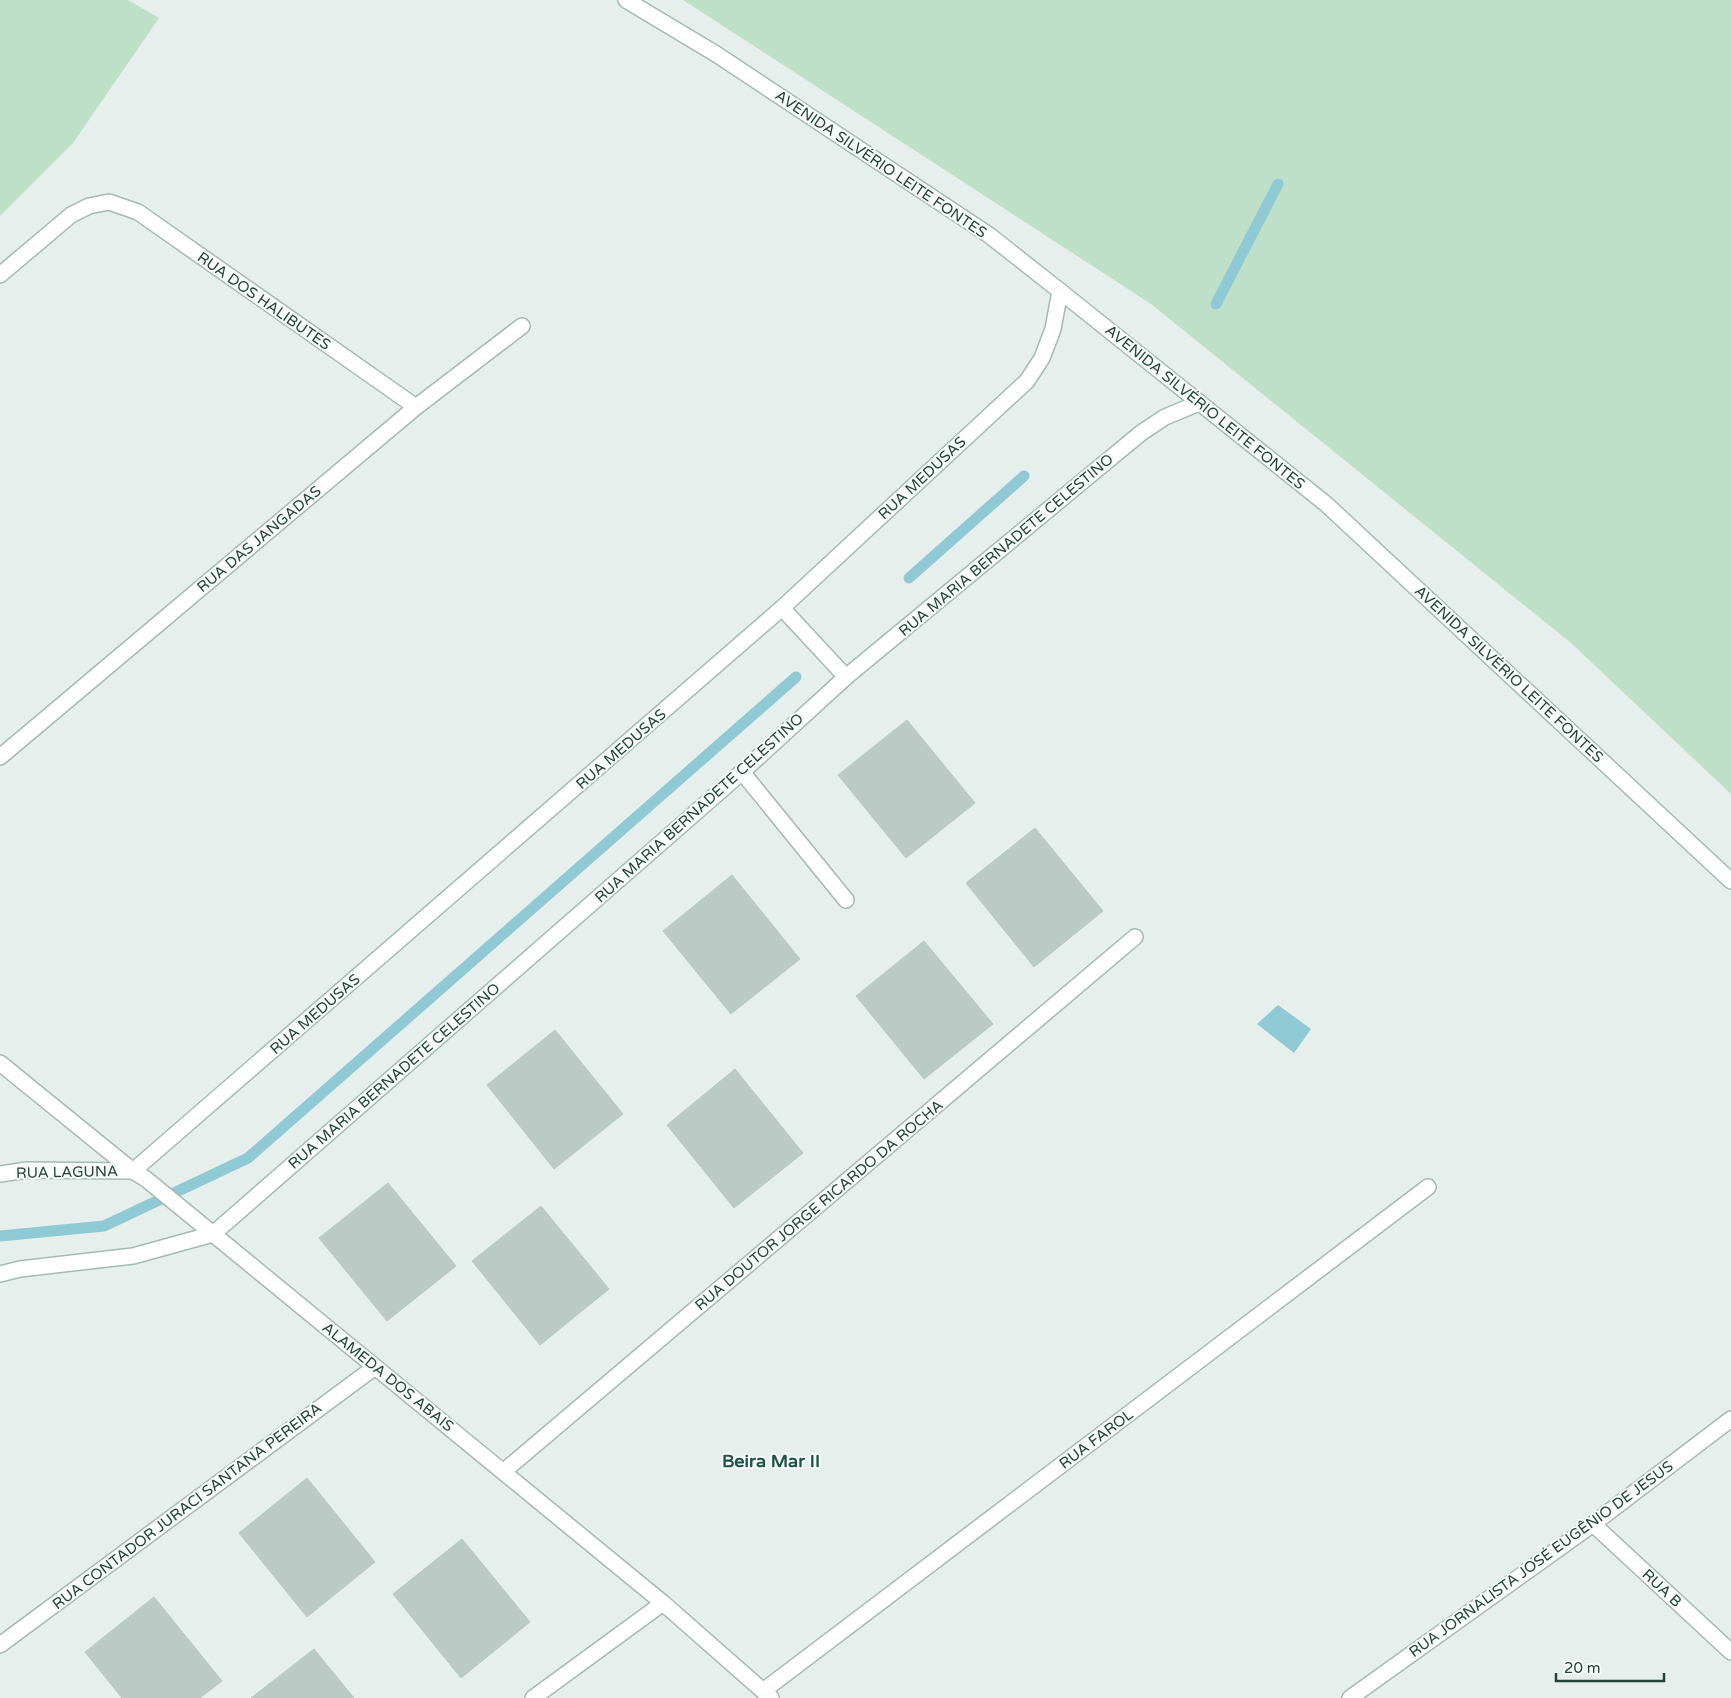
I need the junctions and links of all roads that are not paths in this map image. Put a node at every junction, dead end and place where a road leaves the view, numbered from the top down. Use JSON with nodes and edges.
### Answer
{"nodes":[{"id":1,"x":626,"y":0,"type":"edge"},
{"id":2,"x":0,"y":275,"type":"edge"},
{"id":3,"x":1060,"y":291,"type":"junction"},
{"id":4,"x":522,"y":326,"type":"dead end"},
{"id":5,"x":1199,"y":403,"type":"junction"},
{"id":6,"x":416,"y":407,"type":"junction"},
{"id":7,"x":782,"y":608,"type":"junction"},
{"id":8,"x":846,"y":677,"type":"junction"},
{"id":9,"x":0,"y":757,"type":"edge"},
{"id":10,"x":742,"y":772,"type":"junction"},
{"id":11,"x":1731,"y":880,"type":"edge"},
{"id":12,"x":846,"y":900,"type":"dead end"},
{"id":13,"x":1135,"y":938,"type":"dead end"},
{"id":14,"x":0,"y":1063,"type":"edge"},
{"id":15,"x":0,"y":1174,"type":"edge"},
{"id":16,"x":140,"y":1175,"type":"junction"},
{"id":17,"x":1428,"y":1187,"type":"dead end"},
{"id":18,"x":209,"y":1231,"type":"junction"},
{"id":19,"x":0,"y":1274,"type":"edge"},
{"id":20,"x":375,"y":1367,"type":"junction"},
{"id":21,"x":1731,"y":1419,"type":"edge"},
{"id":22,"x":503,"y":1472,"type":"junction"},
{"id":23,"x":1593,"y":1524,"type":"junction"},
{"id":24,"x":663,"y":1603,"type":"junction"},
{"id":25,"x":0,"y":1645,"type":"edge"},
{"id":26,"x":1731,"y":1652,"type":"edge"},
{"id":27,"x":767,"y":1695,"type":"edge"},
{"id":28,"x":533,"y":1698,"type":"edge"},
{"id":29,"x":1350,"y":1698,"type":"edge"}],
"edges":[{"from":1,"to":3,"type":"street","name":"AVENIDA SILVÉRIO LEITE FONTES"},
{"from":2,"to":6,"type":"street","name":"RUA DOS HALIBUTES"},
{"from":3,"to":5,"type":"street","name":"AVENIDA SILVÉRIO LEITE FONTES"},
{"from":3,"to":7,"type":"street","name":"RUA MEDUSAS"},
{"from":4,"to":6,"type":"street","name":"RUA DAS JANGADAS"},
{"from":5,"to":8,"type":"street","name":"RUA MARIA BERNADETE CELESTINO"},
{"from":5,"to":11,"type":"street","name":"AVENIDA SILVÉRIO LEITE FONTES"},
{"from":6,"to":9,"type":"street","name":"RUA DAS JANGADAS"},
{"from":7,"to":8,"type":"street"},
{"from":7,"to":16,"type":"street","name":"RUA MEDUSAS"},
{"from":8,"to":10,"type":"street","name":"RUA MARIA BERNADETE CELESTINO"},
{"from":10,"to":12,"type":"street"},
{"from":10,"to":18,"type":"street","name":"RUA MARIA BERNADETE CELESTINO"},
{"from":13,"to":22,"type":"street","name":"RUA DOUTOR JORGE RICARDO DA ROCHA"},
{"from":14,"to":16,"type":"street","name":"ALAMEDA DOS ABAIS"},
{"from":15,"to":16,"type":"street","name":"RUA LAGUNA"},
{"from":16,"to":18,"type":"street","name":"ALAMEDA DOS ABAIS"},
{"from":17,"to":27,"type":"street","name":"RUA FAROL"},
{"from":18,"to":19,"type":"street"},
{"from":18,"to":20,"type":"street","name":"ALAMEDA DOS ABAIS"},
{"from":20,"to":22,"type":"street","name":"ALAMEDA DOS ABAIS"},
{"from":20,"to":25,"type":"street","name":"RUA CONTADOR JURACI SANTANA PEREIRA"},
{"from":21,"to":23,"type":"street","name":"RUA JORNALISTA JOSÉ EUGÊNIO DE JESUS"},
{"from":22,"to":24,"type":"street","name":"ALAMEDA DOS ABAIS"},
{"from":23,"to":26,"type":"street","name":"RUA B"},
{"from":23,"to":29,"type":"street","name":"RUA JORNALISTA JOSÉ EUGÊNIO DE JESUS"},
{"from":24,"to":27,"type":"street","name":"ALAMEDA DOS ABAIS"},
{"from":24,"to":28,"type":"street"}]}
